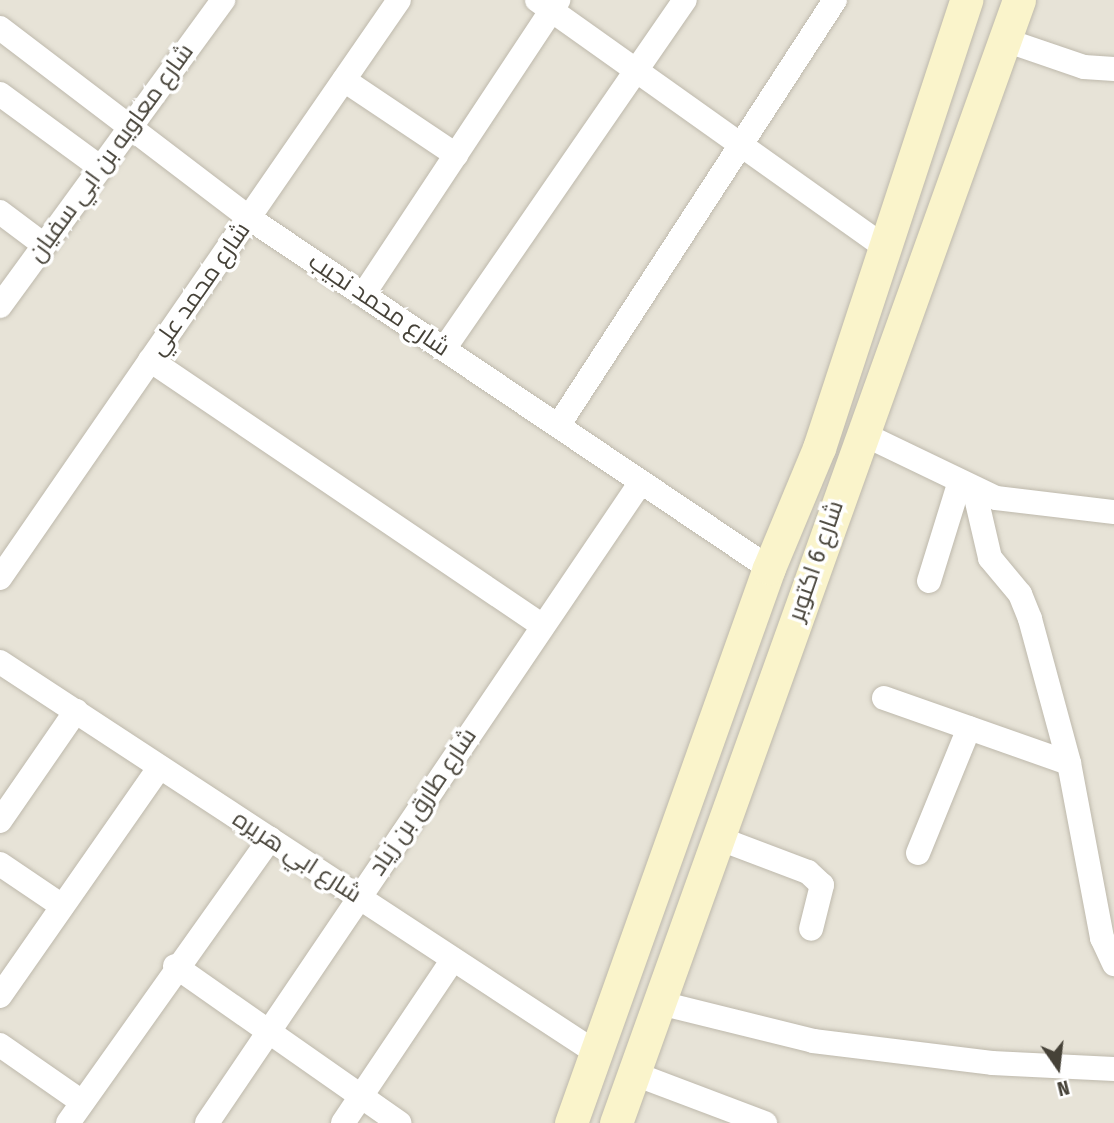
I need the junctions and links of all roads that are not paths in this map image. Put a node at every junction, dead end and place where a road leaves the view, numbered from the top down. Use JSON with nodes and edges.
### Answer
{"nodes":[{"id":1,"x":223,"y":0,"type":"edge"},
{"id":2,"x":399,"y":0,"type":"edge"},
{"id":3,"x":685,"y":0,"type":"edge"},
{"id":4,"x":835,"y":0,"type":"edge"},
{"id":5,"x":966,"y":0,"type":"edge"},
{"id":6,"x":1019,"y":0,"type":"edge"},
{"id":7,"x":549,"y":4,"type":"edge"},
{"id":8,"x":0,"y":28,"type":"edge"},
{"id":9,"x":1005,"y":40,"type":"junction"},
{"id":10,"x":1114,"y":69,"type":"edge"},
{"id":11,"x":636,"y":71,"type":"junction"},
{"id":12,"x":344,"y":80,"type":"junction"},
{"id":13,"x":0,"y":94,"type":"edge"},
{"id":14,"x":129,"y":129,"type":"junction"},
{"id":15,"x":740,"y":145,"type":"junction"},
{"id":16,"x":456,"y":155,"type":"junction"},
{"id":17,"x":101,"y":168,"type":"junction"},
{"id":18,"x":0,"y":212,"type":"edge"},
{"id":19,"x":249,"y":218,"type":"junction"},
{"id":20,"x":44,"y":245,"type":"junction"},
{"id":21,"x":884,"y":247,"type":"junction"},
{"id":22,"x":363,"y":295,"type":"junction"},
{"id":23,"x":0,"y":306,"type":"edge"},
{"id":24,"x":444,"y":349,"type":"junction"},
{"id":25,"x":150,"y":360,"type":"junction"},
{"id":26,"x":558,"y":426,"type":"junction"},
{"id":27,"x":861,"y":433,"type":"junction"},
{"id":28,"x":641,"y":482,"type":"junction"},
{"id":29,"x":967,"y":486,"type":"junction"},
{"id":30,"x":1114,"y":512,"type":"edge"},
{"id":31,"x":769,"y":568,"type":"junction"},
{"id":32,"x":0,"y":578,"type":"edge"},
{"id":33,"x":929,"y":581,"type":"dead end"},
{"id":34,"x":541,"y":625,"type":"junction"},
{"id":35,"x":0,"y":662,"type":"edge"},
{"id":36,"x":884,"y":698,"type":"dead end"},
{"id":37,"x":76,"y":712,"type":"junction"},
{"id":38,"x":969,"y":728,"type":"junction"},
{"id":39,"x":1069,"y":763,"type":"junction"},
{"id":40,"x":160,"y":767,"type":"junction"},
{"id":41,"x":0,"y":821,"type":"edge"},
{"id":42,"x":718,"y":838,"type":"junction"},
{"id":43,"x":270,"y":839,"type":"junction"},
{"id":44,"x":918,"y":853,"type":"dead end"},
{"id":45,"x":0,"y":864,"type":"edge"},
{"id":46,"x":359,"y":897,"type":"junction"},
{"id":47,"x":62,"y":906,"type":"junction"},
{"id":48,"x":811,"y":929,"type":"dead end"},
{"id":49,"x":453,"y":959,"type":"junction"},
{"id":50,"x":1114,"y":964,"type":"edge"},
{"id":51,"x":175,"y":966,"type":"junction"},
{"id":52,"x":0,"y":996,"type":"edge"},
{"id":53,"x":660,"y":1003,"type":"junction"},
{"id":54,"x":269,"y":1032,"type":"junction"},
{"id":55,"x":0,"y":1045,"type":"edge"},
{"id":56,"x":595,"y":1052,"type":"junction"},
{"id":57,"x":1114,"y":1069,"type":"edge"},
{"id":58,"x":635,"y":1074,"type":"junction"},
{"id":59,"x":361,"y":1096,"type":"junction"},
{"id":60,"x":82,"y":1101,"type":"junction"},
{"id":61,"x":68,"y":1123,"type":"edge"},
{"id":62,"x":207,"y":1123,"type":"edge"},
{"id":63,"x":343,"y":1123,"type":"edge"},
{"id":64,"x":399,"y":1123,"type":"edge"},
{"id":65,"x":571,"y":1123,"type":"edge"},
{"id":66,"x":616,"y":1123,"type":"edge"},
{"id":67,"x":765,"y":1123,"type":"edge"}],
"edges":[{"from":1,"to":14,"type":"street","name":"شارع معاويه بن ابي سفيان"},
{"from":2,"to":12,"type":"street","name":"شارع محمد علي"},
{"from":3,"to":11,"type":"street"},
{"from":4,"to":15,"type":"street"},
{"from":5,"to":21,"type":"street","name":"شارع 6 اكتوبر"},
{"from":6,"to":9,"type":"street","name":"شارع 6 اكتوبر"},
{"from":7,"to":11,"type":"street"},
{"from":7,"to":16,"type":"street"},
{"from":8,"to":14,"type":"street","name":"شارع محمد نجيب"},
{"from":9,"to":10,"type":"street"},
{"from":9,"to":27,"type":"street","name":"شارع 6 اكتوبر"},
{"from":11,"to":15,"type":"street"},
{"from":11,"to":24,"type":"street"},
{"from":12,"to":16,"type":"street"},
{"from":12,"to":19,"type":"street","name":"شارع محمد علي"},
{"from":13,"to":17,"type":"street"},
{"from":14,"to":17,"type":"street","name":"شارع معاويه بن ابي سفيان"},
{"from":14,"to":19,"type":"street","name":"شارع محمد نجيب"},
{"from":15,"to":21,"type":"street"},
{"from":15,"to":26,"type":"street"},
{"from":16,"to":22,"type":"street"},
{"from":17,"to":20,"type":"street","name":"شارع معاويه بن ابي سفيان"},
{"from":18,"to":20,"type":"street"},
{"from":19,"to":22,"type":"street","name":"شارع محمد نجيب"},
{"from":19,"to":25,"type":"street","name":"شارع محمد علي"},
{"from":20,"to":23,"type":"street","name":"شارع معاويه بن ابي سفيان"},
{"from":21,"to":31,"type":"street","name":"شارع 6 اكتوبر"},
{"from":22,"to":24,"type":"street","name":"شارع محمد نجيب"},
{"from":24,"to":26,"type":"street","name":"شارع محمد نجيب"},
{"from":25,"to":32,"type":"street","name":"شارع محمد علي"},
{"from":25,"to":34,"type":"street"},
{"from":26,"to":28,"type":"street","name":"شارع محمد نجيب"},
{"from":27,"to":29,"type":"street"},
{"from":27,"to":42,"type":"street","name":"شارع 6 اكتوبر"},
{"from":28,"to":31,"type":"street","name":"شارع محمد نجيب"},
{"from":28,"to":34,"type":"street","name":"شارع طارق بن زياد"},
{"from":29,"to":30,"type":"street"},
{"from":29,"to":33,"type":"street"},
{"from":29,"to":39,"type":"street"},
{"from":31,"to":56,"type":"street","name":"شارع 6 اكتوبر"},
{"from":34,"to":46,"type":"street","name":"شارع طارق بن زياد"},
{"from":35,"to":37,"type":"street","name":"شارع ابي هريره"},
{"from":36,"to":38,"type":"street"},
{"from":37,"to":40,"type":"street","name":"شارع ابي هريره"},
{"from":37,"to":41,"type":"street"},
{"from":38,"to":39,"type":"street"},
{"from":38,"to":44,"type":"street"},
{"from":39,"to":50,"type":"street"},
{"from":40,"to":43,"type":"street","name":"شارع ابي هريره"},
{"from":40,"to":47,"type":"street"},
{"from":42,"to":48,"type":"street"},
{"from":42,"to":53,"type":"street","name":"شارع 6 اكتوبر"},
{"from":43,"to":46,"type":"street","name":"شارع ابي هريره"},
{"from":43,"to":51,"type":"street"},
{"from":45,"to":47,"type":"street"},
{"from":46,"to":49,"type":"street","name":"شارع ابي هريره"},
{"from":46,"to":54,"type":"street","name":"شارع طارق بن زياد"},
{"from":47,"to":52,"type":"street"},
{"from":49,"to":56,"type":"street","name":"شارع ابي هريره"},
{"from":49,"to":59,"type":"street"},
{"from":51,"to":54,"type":"street"},
{"from":51,"to":60,"type":"street"},
{"from":53,"to":57,"type":"street"},
{"from":53,"to":58,"type":"street","name":"شارع 6 اكتوبر"},
{"from":54,"to":59,"type":"street"},
{"from":54,"to":62,"type":"street","name":"شارع طارق بن زياد"},
{"from":55,"to":60,"type":"street"},
{"from":56,"to":65,"type":"street","name":"شارع 6 اكتوبر"},
{"from":58,"to":66,"type":"street","name":"شارع 6 اكتوبر"},
{"from":58,"to":67,"type":"street"},
{"from":59,"to":63,"type":"street"},
{"from":59,"to":64,"type":"street"},
{"from":60,"to":61,"type":"street"}]}
